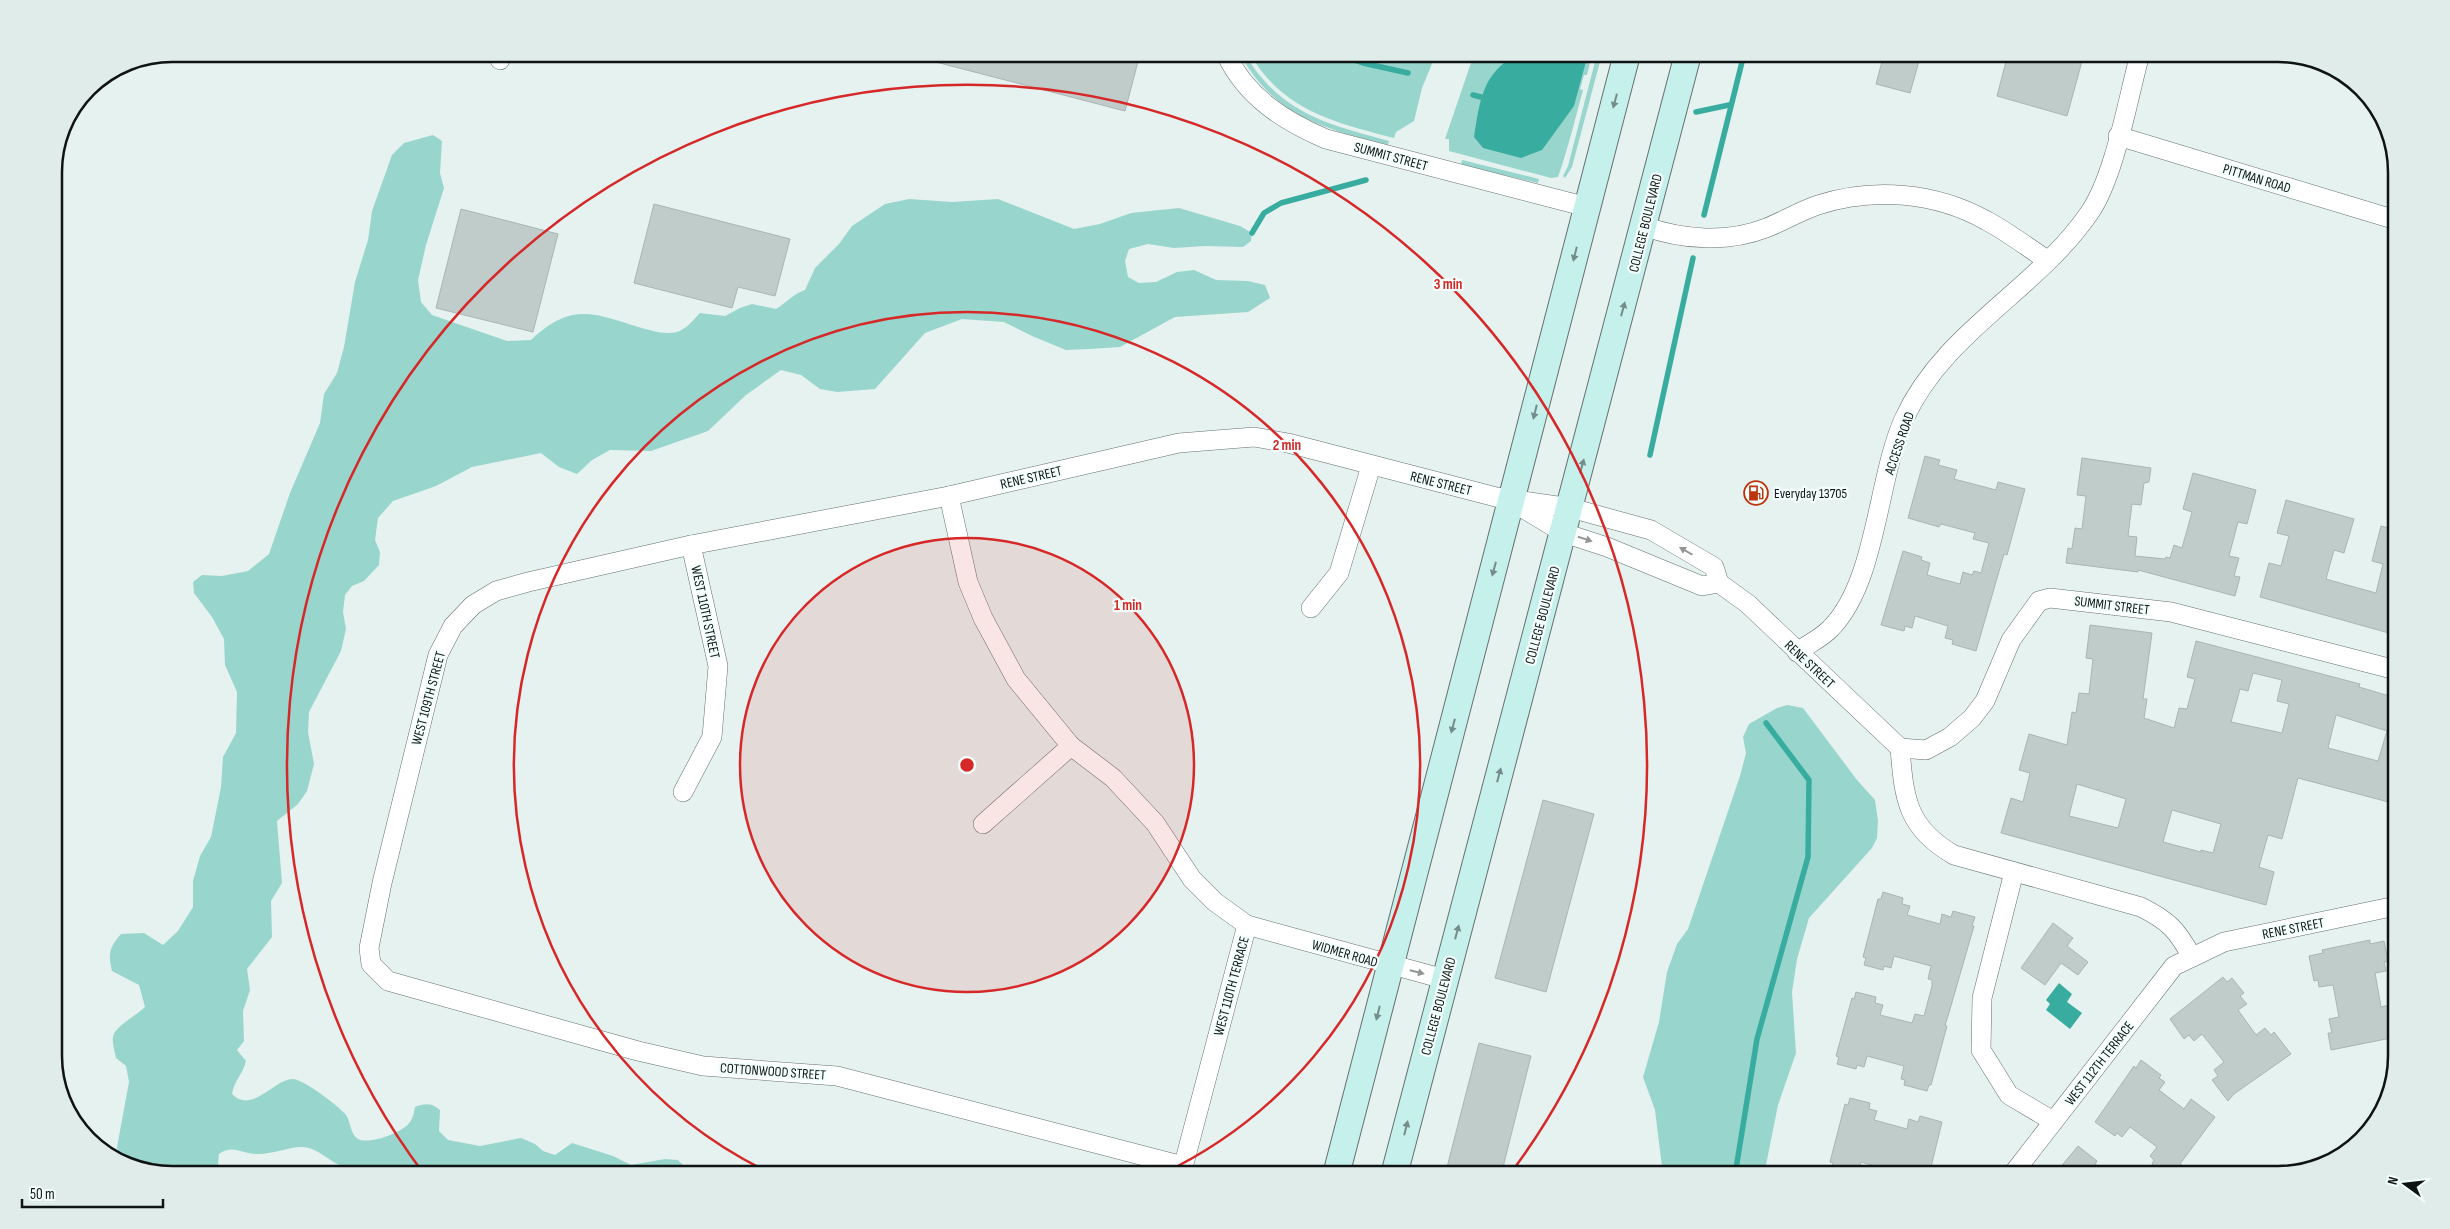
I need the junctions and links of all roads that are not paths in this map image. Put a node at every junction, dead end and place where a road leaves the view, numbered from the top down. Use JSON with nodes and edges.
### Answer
{"nodes":[{"id":1,"x":1231,"y":62,"type":"edge"},
{"id":2,"x":1625,"y":62,"type":"edge"},
{"id":3,"x":1686,"y":62,"type":"edge"},
{"id":4,"x":2138,"y":62,"type":"edge"},
{"id":5,"x":2118,"y":136,"type":"junction"},
{"id":6,"x":1587,"y":207,"type":"junction"},
{"id":7,"x":2387,"y":217,"type":"edge"},
{"id":8,"x":1644,"y":226,"type":"junction"},
{"id":9,"x":2047,"y":260,"type":"junction"},
{"id":10,"x":1371,"y":466,"type":"junction"},
{"id":11,"x":949,"y":496,"type":"junction"},
{"id":12,"x":1512,"y":501,"type":"junction"},
{"id":13,"x":1571,"y":508,"type":"junction"},
{"id":14,"x":1564,"y":533,"type":"junction"},
{"id":15,"x":691,"y":545,"type":"junction"},
{"id":16,"x":1719,"y":582,"type":"junction"},
{"id":17,"x":1310,"y":608,"type":"dead end"},
{"id":18,"x":1797,"y":652,"type":"junction"},
{"id":19,"x":2388,"y":668,"type":"edge"},
{"id":20,"x":1071,"y":746,"type":"junction"},
{"id":21,"x":1900,"y":748,"type":"junction"},
{"id":22,"x":683,"y":792,"type":"dead end"},
{"id":23,"x":983,"y":824,"type":"dead end"},
{"id":24,"x":2014,"y":872,"type":"junction"},
{"id":25,"x":2388,"y":908,"type":"edge"},
{"id":26,"x":1247,"y":925,"type":"junction"},
{"id":27,"x":2192,"y":957,"type":"junction"},
{"id":28,"x":371,"y":964,"type":"joint"},
{"id":29,"x":1390,"y":966,"type":"junction"},
{"id":30,"x":1444,"y":979,"type":"junction"},
{"id":31,"x":2053,"y":1121,"type":"junction"},
{"id":32,"x":1164,"y":1166,"type":"edge"},
{"id":33,"x":1183,"y":1166,"type":"edge"},
{"id":34,"x":1338,"y":1166,"type":"edge"},
{"id":35,"x":1396,"y":1166,"type":"edge"},
{"id":36,"x":2019,"y":1166,"type":"edge"}],
"edges":[{"from":1,"to":6,"type":"street","name":"SUMMIT STREET"},
{"from":2,"to":6,"type":"main road","one_way":true},
{"from":3,"to":8,"type":"main road","name":"COLLEGE BOULEVARD"},
{"from":4,"to":5,"type":"street","name":"ACCESS ROAD"},
{"from":5,"to":7,"type":"street","name":"PITTMAN ROAD"},
{"from":5,"to":9,"type":"street","name":"ACCESS ROAD"},
{"from":6,"to":12,"type":"main road","one_way":true},
{"from":8,"to":9,"type":"street"},
{"from":13,"to":8,"type":"main road","name":"COLLEGE BOULEVARD","one_way":true},
{"from":9,"to":18,"type":"street","name":"ACCESS ROAD"},
{"from":10,"to":11,"type":"street","name":"RENE STREET"},
{"from":10,"to":12,"type":"street","name":"RENE STREET"},
{"from":10,"to":17,"type":"street"},
{"from":11,"to":15,"type":"street","name":"RENE STREET"},
{"from":11,"to":20,"type":"street","name":"WEST 110TH TERRACE"},
{"from":12,"to":13,"type":"street","name":"RENE STREET"},
{"from":12,"to":14,"type":"street","name":"RENE STREET"},
{"from":12,"to":29,"type":"main road","one_way":true},
{"from":13,"to":14,"type":"main road","name":"COLLEGE BOULEVARD"},
{"from":16,"to":13,"type":"street","name":"RENE STREET","one_way":true},
{"from":14,"to":16,"type":"street","name":"RENE STREET","one_way":true},
{"from":30,"to":14,"type":"main road","name":"COLLEGE BOULEVARD","one_way":true},
{"from":15,"to":22,"type":"street","name":"WEST 110TH STREET"},
{"from":15,"to":28,"type":"street","name":"WEST 109TH STREET"},
{"from":16,"to":18,"type":"street","name":"RENE STREET"},
{"from":18,"to":21,"type":"street","name":"RENE STREET"},
{"from":19,"to":21,"type":"street","name":"SUMMIT STREET"},
{"from":20,"to":23,"type":"street"},
{"from":20,"to":26,"type":"street","name":"WEST 110TH TERRACE"},
{"from":21,"to":24,"type":"street"},
{"from":24,"to":27,"type":"street"},
{"from":24,"to":31,"type":"street"},
{"from":25,"to":27,"type":"street","name":"RENE STREET"},
{"from":26,"to":29,"type":"street","name":"WIDMER ROAD"},
{"from":26,"to":33,"type":"street","name":"WEST 110TH TERRACE"},
{"from":27,"to":31,"type":"street","name":"WEST 112TH TERRACE"},
{"from":28,"to":32,"type":"street","name":"COTTONWOOD STREET"},
{"from":29,"to":30,"type":"street","name":"WIDMER ROAD","one_way":true},
{"from":29,"to":34,"type":"main road","one_way":true},
{"from":35,"to":30,"type":"main road","name":"COLLEGE BOULEVARD","one_way":true},
{"from":31,"to":36,"type":"street","name":"WEST 112TH TERRACE"}]}
